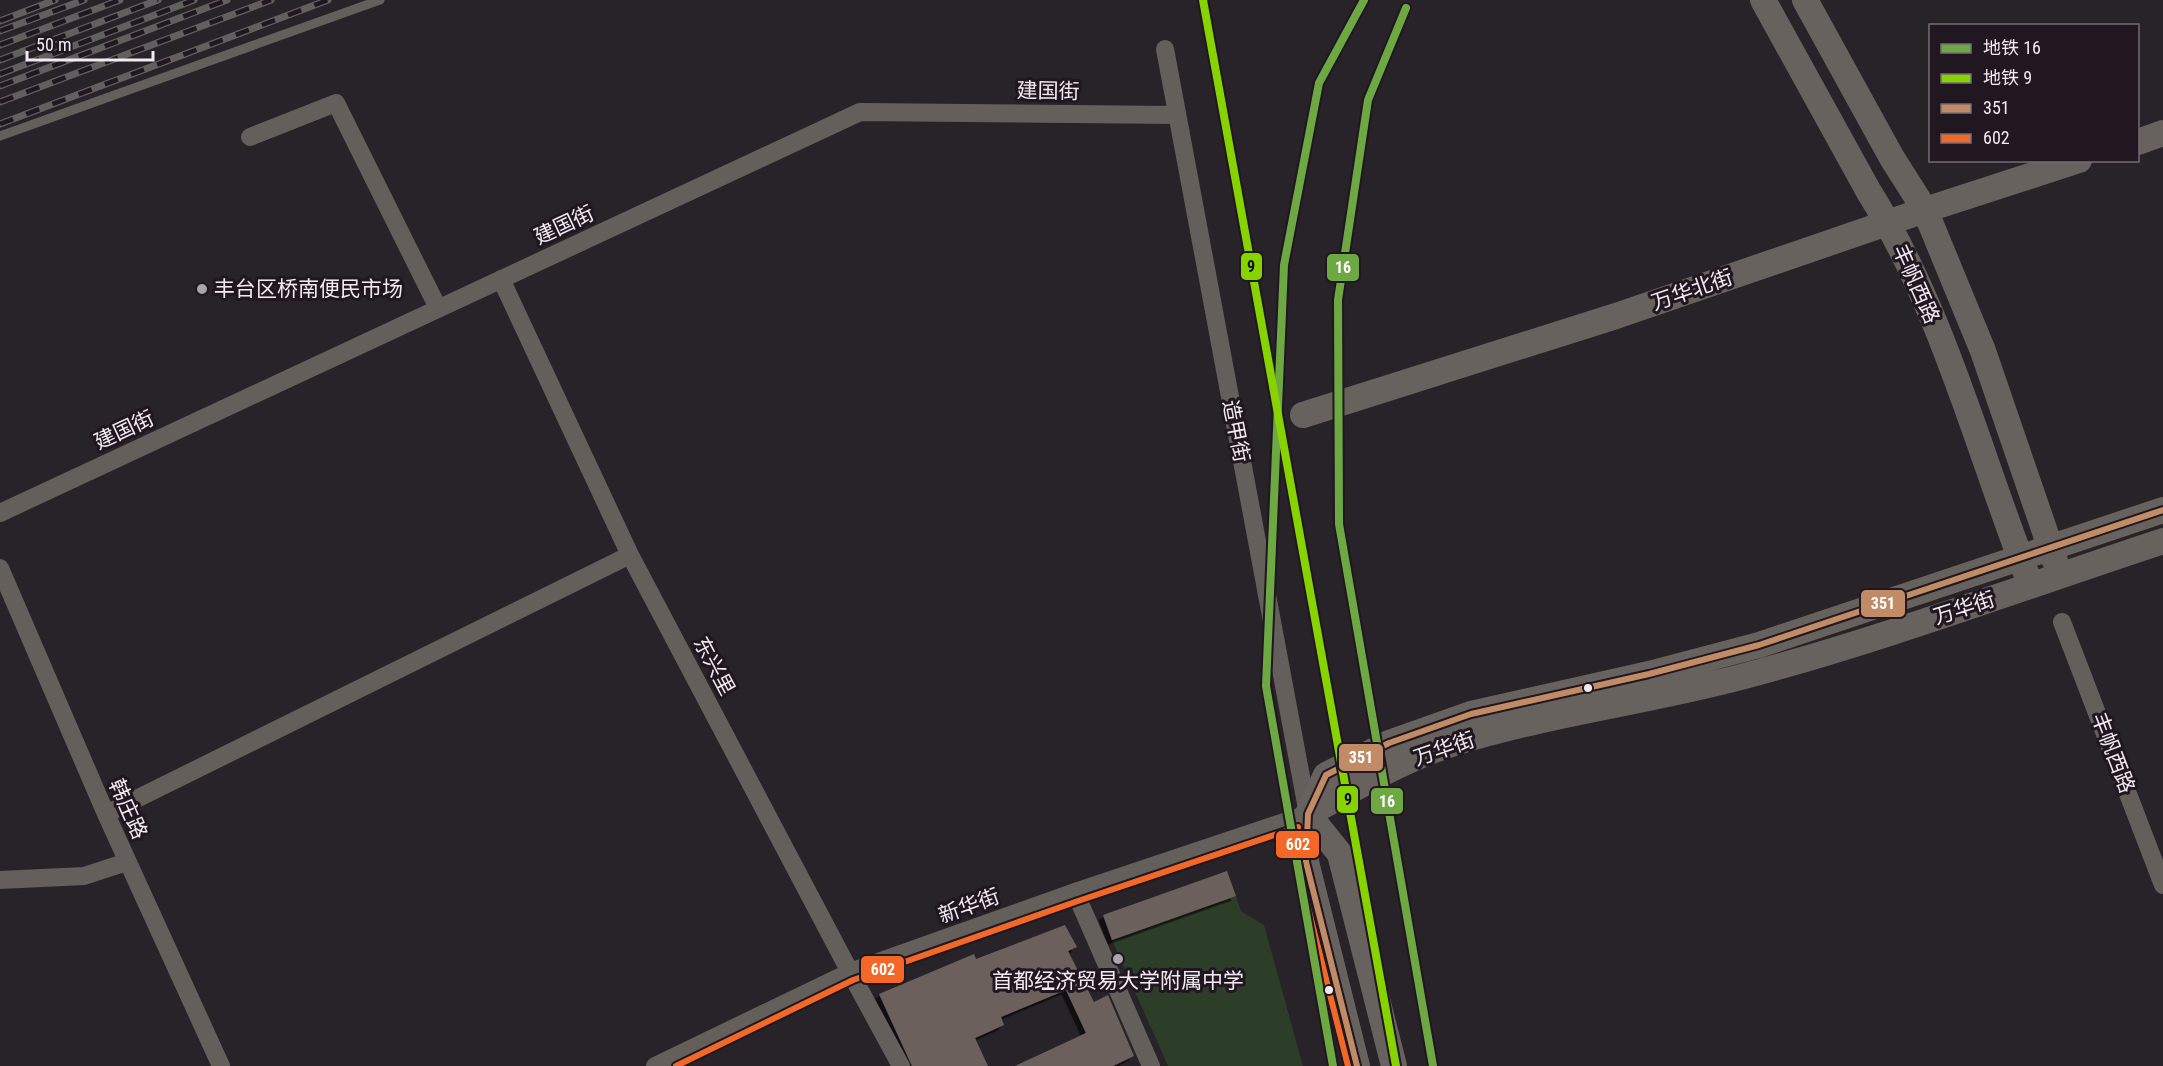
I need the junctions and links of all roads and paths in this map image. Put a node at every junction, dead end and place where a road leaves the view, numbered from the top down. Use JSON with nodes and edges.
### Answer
{"nodes":[{"id":1,"x":380,"y":0,"type":"edge"},
{"id":2,"x":1763,"y":0,"type":"edge"},
{"id":3,"x":1805,"y":0,"type":"edge"},
{"id":4,"x":1165,"y":49,"type":"dead end"},
{"id":5,"x":1177,"y":115,"type":"junction"},
{"id":6,"x":2163,"y":133,"type":"edge"},
{"id":7,"x":0,"y":136,"type":"edge"},
{"id":8,"x":250,"y":138,"type":"dead end"},
{"id":9,"x":2139,"y":142,"type":"edge"},
{"id":10,"x":2073,"y":162,"type":"edge"},
{"id":11,"x":1925,"y":210,"type":"junction"},
{"id":12,"x":1888,"y":223,"type":"junction"},
{"id":13,"x":501,"y":279,"type":"junction"},
{"id":14,"x":438,"y":309,"type":"junction"},
{"id":15,"x":1303,"y":415,"type":"dead end"},
{"id":16,"x":2163,"y":510,"type":"edge"},
{"id":17,"x":0,"y":513,"type":"edge"},
{"id":18,"x":2163,"y":541,"type":"edge"},
{"id":19,"x":2050,"y":547,"type":"junction"},
{"id":20,"x":630,"y":555,"type":"junction"},
{"id":21,"x":2019,"y":557,"type":"junction"},
{"id":22,"x":0,"y":568,"type":"edge"},
{"id":23,"x":2060,"y":576,"type":"junction"},
{"id":24,"x":2031,"y":586,"type":"junction"},
{"id":25,"x":2062,"y":622,"type":"dead end"},
{"id":26,"x":106,"y":814,"type":"junction"},
{"id":27,"x":1308,"y":814,"type":"junction"},
{"id":28,"x":127,"y":862,"type":"junction"},
{"id":29,"x":0,"y":880,"type":"edge"},
{"id":30,"x":2163,"y":885,"type":"edge"},
{"id":31,"x":1074,"y":892,"type":"junction"},
{"id":32,"x":849,"y":972,"type":"junction"},
{"id":33,"x":221,"y":1066,"type":"edge"},
{"id":34,"x":655,"y":1066,"type":"edge"},
{"id":35,"x":901,"y":1066,"type":"edge"},
{"id":36,"x":1151,"y":1066,"type":"edge"},
{"id":37,"x":1357,"y":1066,"type":"edge"},
{"id":38,"x":1394,"y":1066,"type":"edge"}],
"edges":[{"from":1,"to":7,"type":"lane"},
{"from":2,"to":12,"type":"main road","name":"丰帆西路"},
{"from":3,"to":11,"type":"main road","name":"丰帆西路"},
{"from":4,"to":5,"type":"street","name":"造甲街"},
{"from":5,"to":13,"type":"street","name":"建国街"},
{"from":5,"to":27,"type":"street","name":"造甲街"},
{"from":6,"to":9,"type":"main road"},
{"from":8,"to":14,"type":"street"},
{"from":10,"to":11,"type":"main road","name":"万华北街"},
{"from":11,"to":12,"type":"main road","name":"万华北街"},
{"from":11,"to":19,"type":"main road","name":"丰帆西路"},
{"from":12,"to":15,"type":"main road","name":"万华北街"},
{"from":12,"to":21,"type":"main road","name":"丰帆西路"},
{"from":13,"to":14,"type":"street","name":"建国街"},
{"from":13,"to":20,"type":"street","name":"东兴里"},
{"from":14,"to":17,"type":"street","name":"建国街"},
{"from":16,"to":19,"type":"main road","name":"万华街"},
{"from":18,"to":23,"type":"main road","name":"万华街"},
{"from":19,"to":21,"type":"main road","name":"万华街"},
{"from":19,"to":23,"type":"main road","name":"丰帆西路"},
{"from":20,"to":26,"type":"street"},
{"from":20,"to":32,"type":"street","name":"东兴里"},
{"from":21,"to":24,"type":"main road","name":"丰帆西路"},
{"from":21,"to":27,"type":"main road","name":"万华街"},
{"from":22,"to":26,"type":"street","name":"韩庄路"},
{"from":23,"to":24,"type":"main road","name":"万华街"},
{"from":24,"to":27,"type":"main road","name":"万华街"},
{"from":25,"to":30,"type":"street","name":"丰帆西路"},
{"from":26,"to":28,"type":"street","name":"韩庄路"},
{"from":27,"to":31,"type":"street","name":"新华街"},
{"from":27,"to":37,"type":"main road","name":"造甲街"},
{"from":27,"to":38,"type":"main road","name":"造甲街"},
{"from":28,"to":29,"type":"street"},
{"from":28,"to":33,"type":"street","name":"韩庄路"},
{"from":31,"to":32,"type":"street","name":"新华街"},
{"from":31,"to":36,"type":"street"},
{"from":32,"to":34,"type":"street","name":"新华街"},
{"from":32,"to":35,"type":"street","name":"东兴里"}]}
